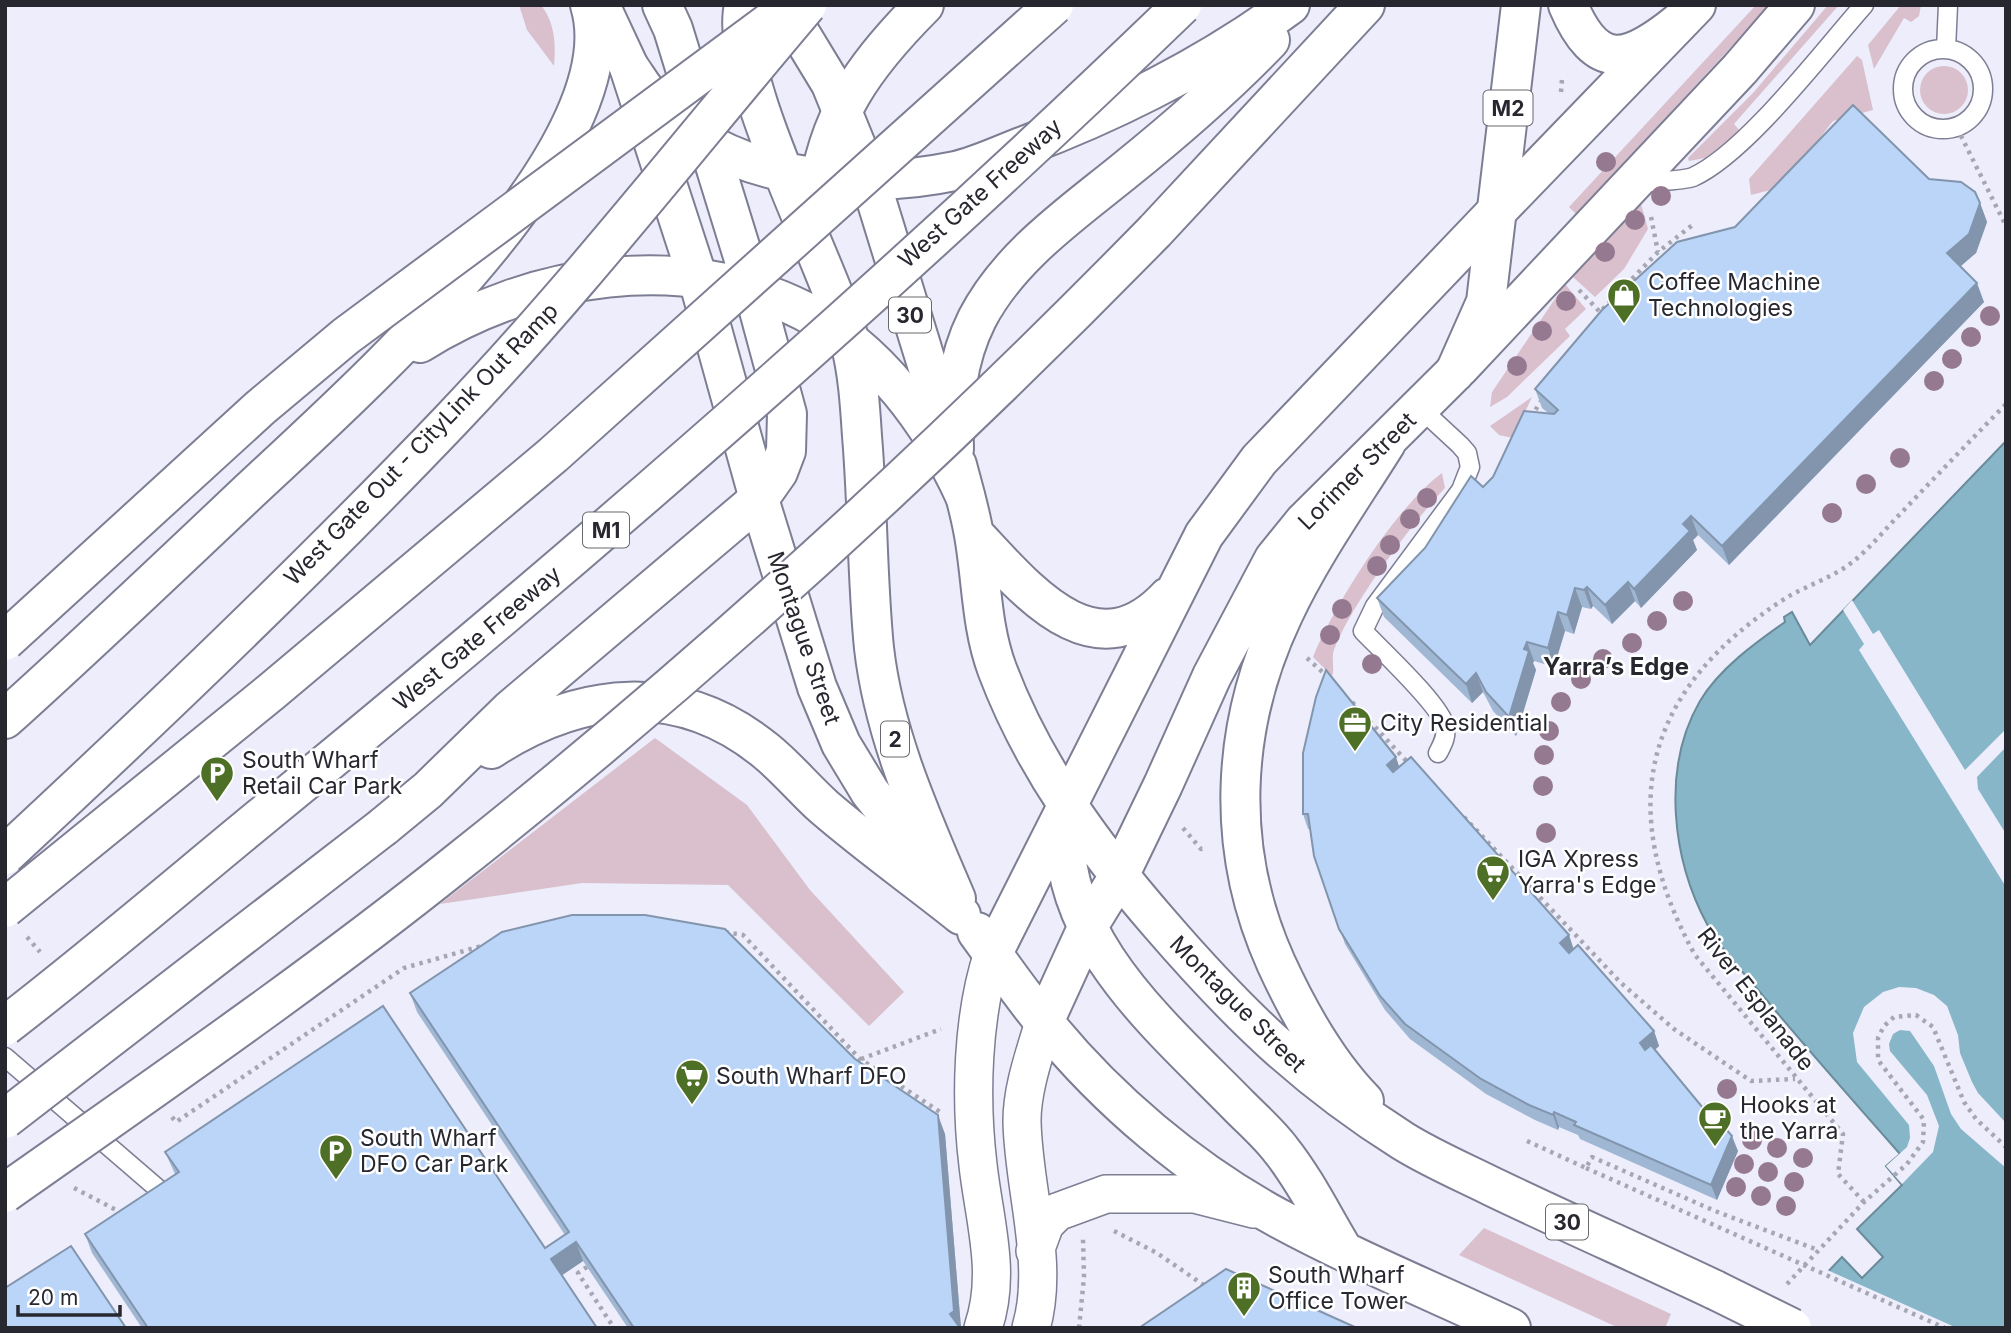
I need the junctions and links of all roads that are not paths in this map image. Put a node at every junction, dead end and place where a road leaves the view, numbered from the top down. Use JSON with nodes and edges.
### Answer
{"nodes":[{"id":1,"x":590,"y":5,"type":"edge"},
{"id":2,"x":600,"y":5,"type":"edge"},
{"id":3,"x":662,"y":5,"type":"edge"},
{"id":4,"x":744,"y":5,"type":"edge"},
{"id":5,"x":783,"y":5,"type":"edge"},
{"id":6,"x":792,"y":5,"type":"edge"},
{"id":7,"x":807,"y":5,"type":"edge"},
{"id":8,"x":924,"y":5,"type":"edge"},
{"id":9,"x":1054,"y":5,"type":"edge"},
{"id":10,"x":1182,"y":5,"type":"edge"},
{"id":11,"x":1290,"y":5,"type":"edge"},
{"id":12,"x":1302,"y":5,"type":"edge"},
{"id":13,"x":1521,"y":5,"type":"edge"},
{"id":14,"x":1568,"y":5,"type":"edge"},
{"id":15,"x":1795,"y":5,"type":"edge"},
{"id":16,"x":1864,"y":5,"type":"edge"},
{"id":17,"x":1948,"y":5,"type":"edge"},
{"id":18,"x":1361,"y":11,"type":"edge"},
{"id":19,"x":1687,"y":15,"type":"edge"},
{"id":20,"x":1946,"y":49,"type":"junction"},
{"id":21,"x":629,"y":67,"type":"junction"},
{"id":22,"x":840,"y":110,"type":"junction"},
{"id":23,"x":706,"y":143,"type":"junction"},
{"id":24,"x":802,"y":174,"type":"junction"},
{"id":25,"x":870,"y":180,"type":"junction"},
{"id":26,"x":1632,"y":184,"type":"junction"},
{"id":27,"x":1497,"y":211,"type":"junction"},
{"id":28,"x":698,"y":279,"type":"junction"},
{"id":29,"x":754,"y":292,"type":"junction"},
{"id":30,"x":850,"y":342,"type":"junction"},
{"id":31,"x":385,"y":365,"type":"junction"},
{"id":32,"x":1455,"y":372,"type":"junction"},
{"id":33,"x":1420,"y":408,"type":"junction"},
{"id":34,"x":1387,"y":443,"type":"junction"},
{"id":35,"x":954,"y":449,"type":"junction"},
{"id":36,"x":965,"y":496,"type":"junction"},
{"id":37,"x":759,"y":499,"type":"junction"},
{"id":38,"x":974,"y":534,"type":"junction"},
{"id":39,"x":1179,"y":585,"type":"junction"},
{"id":40,"x":5,"y":641,"type":"edge"},
{"id":41,"x":5,"y":719,"type":"edge"},
{"id":42,"x":1438,"y":753,"type":"dead end"},
{"id":43,"x":428,"y":790,"type":"junction"},
{"id":44,"x":1067,"y":806,"type":"junction"},
{"id":45,"x":5,"y":855,"type":"edge"},
{"id":46,"x":1118,"y":876,"type":"junction"},
{"id":47,"x":5,"y":908,"type":"edge"},
{"id":48,"x":962,"y":910,"type":"junction"},
{"id":49,"x":1087,"y":928,"type":"junction"},
{"id":50,"x":993,"y":953,"type":"junction"},
{"id":51,"x":1044,"y":1022,"type":"junction"},
{"id":52,"x":5,"y":1026,"type":"edge"},
{"id":53,"x":5,"y":1058,"type":"edge"},
{"id":54,"x":5,"y":1119,"type":"edge"},
{"id":55,"x":1412,"y":1146,"type":"junction"},
{"id":56,"x":5,"y":1193,"type":"edge"},
{"id":57,"x":172,"y":1200,"type":"edge"},
{"id":58,"x":1279,"y":1218,"type":"junction"},
{"id":59,"x":1343,"y":1250,"type":"junction"},
{"id":60,"x":1035,"y":1251,"type":"junction"},
{"id":61,"x":1033,"y":1327,"type":"edge"},
{"id":62,"x":983,"y":1328,"type":"edge"},
{"id":63,"x":1511,"y":1328,"type":"edge"},
{"id":64,"x":1792,"y":1328,"type":"edge"}],
"edges":[{"from":1,"to":31,"type":"main road"},
{"from":2,"to":21,"type":"main road","name":"Montague Street"},
{"from":3,"to":23,"type":"main road"},
{"from":4,"to":24,"type":"main road"},
{"from":5,"to":22,"type":"main road","name":"Montague Street","number":"30"},
{"from":6,"to":40,"type":"main road","bridge":true},
{"from":7,"to":45,"type":"main road","name":"West Gate Out - CityLink Out Ramp","bridge":true},
{"from":8,"to":22,"type":"main road"},
{"from":9,"to":47,"type":"main road","bridge":true},
{"from":10,"to":52,"type":"main road","name":"West Gate Freeway","number":"M1","bridge":true},
{"from":11,"to":25,"type":"main road"},
{"from":12,"to":35,"type":"main road"},
{"from":13,"to":27,"type":"main road","number":"M2"},
{"from":14,"to":19,"type":"main road"},
{"from":15,"to":26,"type":"main road","name":"Lorimer Street"},
{"from":16,"to":26,"type":"lane"},
{"from":17,"to":20,"type":"lane"},
{"from":18,"to":56,"type":"main road","bridge":true},
{"from":19,"to":27,"type":"main road"},
{"from":20,"to":20,"type":"lane"},
{"from":21,"to":23,"type":"main road"},
{"from":21,"to":28,"type":"main road","name":"Montague Street"},
{"from":22,"to":24,"type":"main road"},
{"from":22,"to":25,"type":"main road","name":"Montague Street","number":"30"},
{"from":23,"to":24,"type":"main road"},
{"from":23,"to":29,"type":"main road"},
{"from":24,"to":25,"type":"main road"},
{"from":24,"to":30,"type":"main road","number":"2"},
{"from":25,"to":35,"type":"main road","name":"Montague Street","number":"30"},
{"from":26,"to":32,"type":"main road","name":"Lorimer Street"},
{"from":27,"to":32,"type":"main road"},
{"from":27,"to":39,"type":"main road"},
{"from":28,"to":29,"type":"main road"},
{"from":28,"to":31,"type":"main road"},
{"from":28,"to":37,"type":"main road","name":"Montague Street"},
{"from":29,"to":30,"type":"main road"},
{"from":29,"to":37,"type":"main road"},
{"from":30,"to":36,"type":"main road"},
{"from":30,"to":48,"type":"main road","number":"2"},
{"from":31,"to":41,"type":"main road"},
{"from":32,"to":33,"type":"main road","name":"Lorimer Street"},
{"from":33,"to":34,"type":"main road","name":"Lorimer Street"},
{"from":33,"to":42,"type":"lane"},
{"from":34,"to":46,"type":"main road","name":"Lorimer Street"},
{"from":34,"to":55,"type":"main road"},
{"from":35,"to":36,"type":"main road","name":"Montague Street","number":"30"},
{"from":36,"to":38,"type":"main road","name":"Montague Street","number":"30"},
{"from":37,"to":43,"type":"main road"},
{"from":37,"to":48,"type":"main road","name":"Montague Street"},
{"from":38,"to":39,"type":"main road"},
{"from":38,"to":44,"type":"main road","name":"Montague Street","number":"30"},
{"from":39,"to":44,"type":"main road"},
{"from":43,"to":48,"type":"main road"},
{"from":43,"to":54,"type":"main road","bridge":true},
{"from":44,"to":46,"type":"main road","name":"Montague Street","number":"30"},
{"from":44,"to":49,"type":"main road"},
{"from":44,"to":50,"type":"main road"},
{"from":46,"to":49,"type":"main road","name":"Lorimer Street"},
{"from":46,"to":55,"type":"main road","name":"Montague Street","number":"30"},
{"from":48,"to":50,"type":"main road","name":"Montague Street"},
{"from":49,"to":51,"type":"main road","name":"Lorimer Street"},
{"from":49,"to":59,"type":"main road"},
{"from":50,"to":51,"type":"main road","name":"Montague Street"},
{"from":50,"to":62,"type":"street"},
{"from":51,"to":58,"type":"main road","name":"Montague Street"},
{"from":51,"to":60,"type":"street"},
{"from":53,"to":57,"type":"lane"},
{"from":55,"to":64,"type":"main road","number":"30","bridge":true},
{"from":58,"to":59,"type":"main road","name":"Montague Street"},
{"from":58,"to":60,"type":"street"},
{"from":59,"to":63,"type":"main road","name":"Montague Street"},
{"from":60,"to":61,"type":"street"}]}
